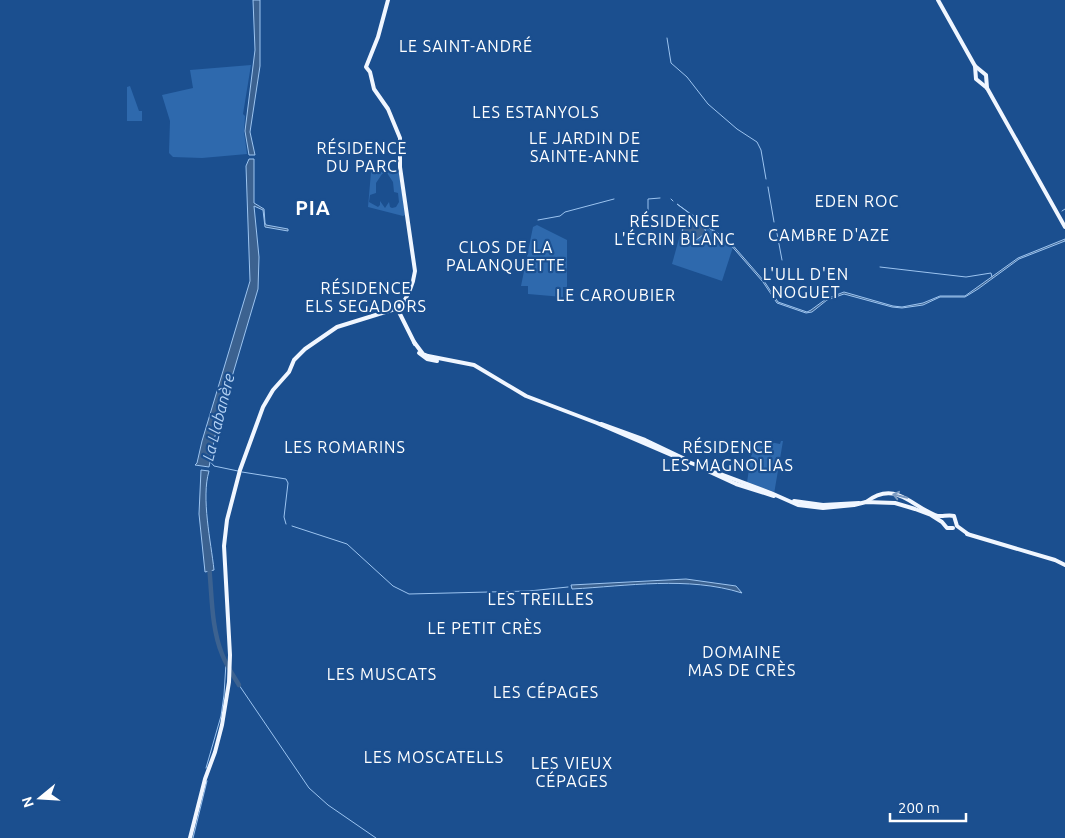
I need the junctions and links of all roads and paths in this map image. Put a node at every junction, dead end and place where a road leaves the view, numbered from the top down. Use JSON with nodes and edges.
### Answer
{"nodes":[{"id":1,"x":388,"y":0,"type":"edge"},
{"id":2,"x":938,"y":0,"type":"edge"},
{"id":3,"x":975,"y":66,"type":"junction"},
{"id":4,"x":982,"y":72,"type":"junction"},
{"id":5,"x":976,"y":74,"type":"junction"},
{"id":6,"x":986,"y":79,"type":"junction"},
{"id":7,"x":980,"y":82,"type":"junction"},
{"id":8,"x":987,"y":88,"type":"junction"},
{"id":9,"x":1065,"y":227,"type":"edge"},
{"id":10,"x":398,"y":308,"type":"junction"},
{"id":11,"x":884,"y":495,"type":"junction"},
{"id":12,"x":884,"y":502,"type":"junction"},
{"id":13,"x":863,"y":503,"type":"junction"},
{"id":14,"x":945,"y":516,"type":"junction"},
{"id":15,"x":942,"y":522,"type":"junction"},
{"id":16,"x":956,"y":523,"type":"junction"},
{"id":17,"x":953,"y":528,"type":"junction"},
{"id":18,"x":968,"y":534,"type":"junction"},
{"id":19,"x":1065,"y":565,"type":"edge"},
{"id":20,"x":190,"y":838,"type":"edge"}],
"edges":[{"from":1,"to":10,"type":"main road"},
{"from":2,"to":3,"type":"main road"},
{"from":3,"to":4,"type":"main road"},
{"from":3,"to":5,"type":"main road"},
{"from":4,"to":5,"type":"main road"},
{"from":4,"to":6,"type":"main road"},
{"from":5,"to":7,"type":"main road"},
{"from":6,"to":7,"type":"main road"},
{"from":6,"to":8,"type":"main road"},
{"from":7,"to":8,"type":"main road"},
{"from":8,"to":9,"type":"main road"},
{"from":10,"to":13,"type":"main road"},
{"from":10,"to":20,"type":"main road"},
{"from":11,"to":12,"type":"main road"},
{"from":11,"to":13,"type":"main road"},
{"from":14,"to":11,"type":"main road","one_way":true},
{"from":12,"to":13,"type":"main road"},
{"from":12,"to":15,"type":"main road"},
{"from":14,"to":15,"type":"main road"},
{"from":14,"to":16,"type":"main road"},
{"from":15,"to":17,"type":"main road"},
{"from":16,"to":17,"type":"main road"},
{"from":16,"to":18,"type":"main road"},
{"from":17,"to":18,"type":"main road"},
{"from":18,"to":19,"type":"main road"}]}
